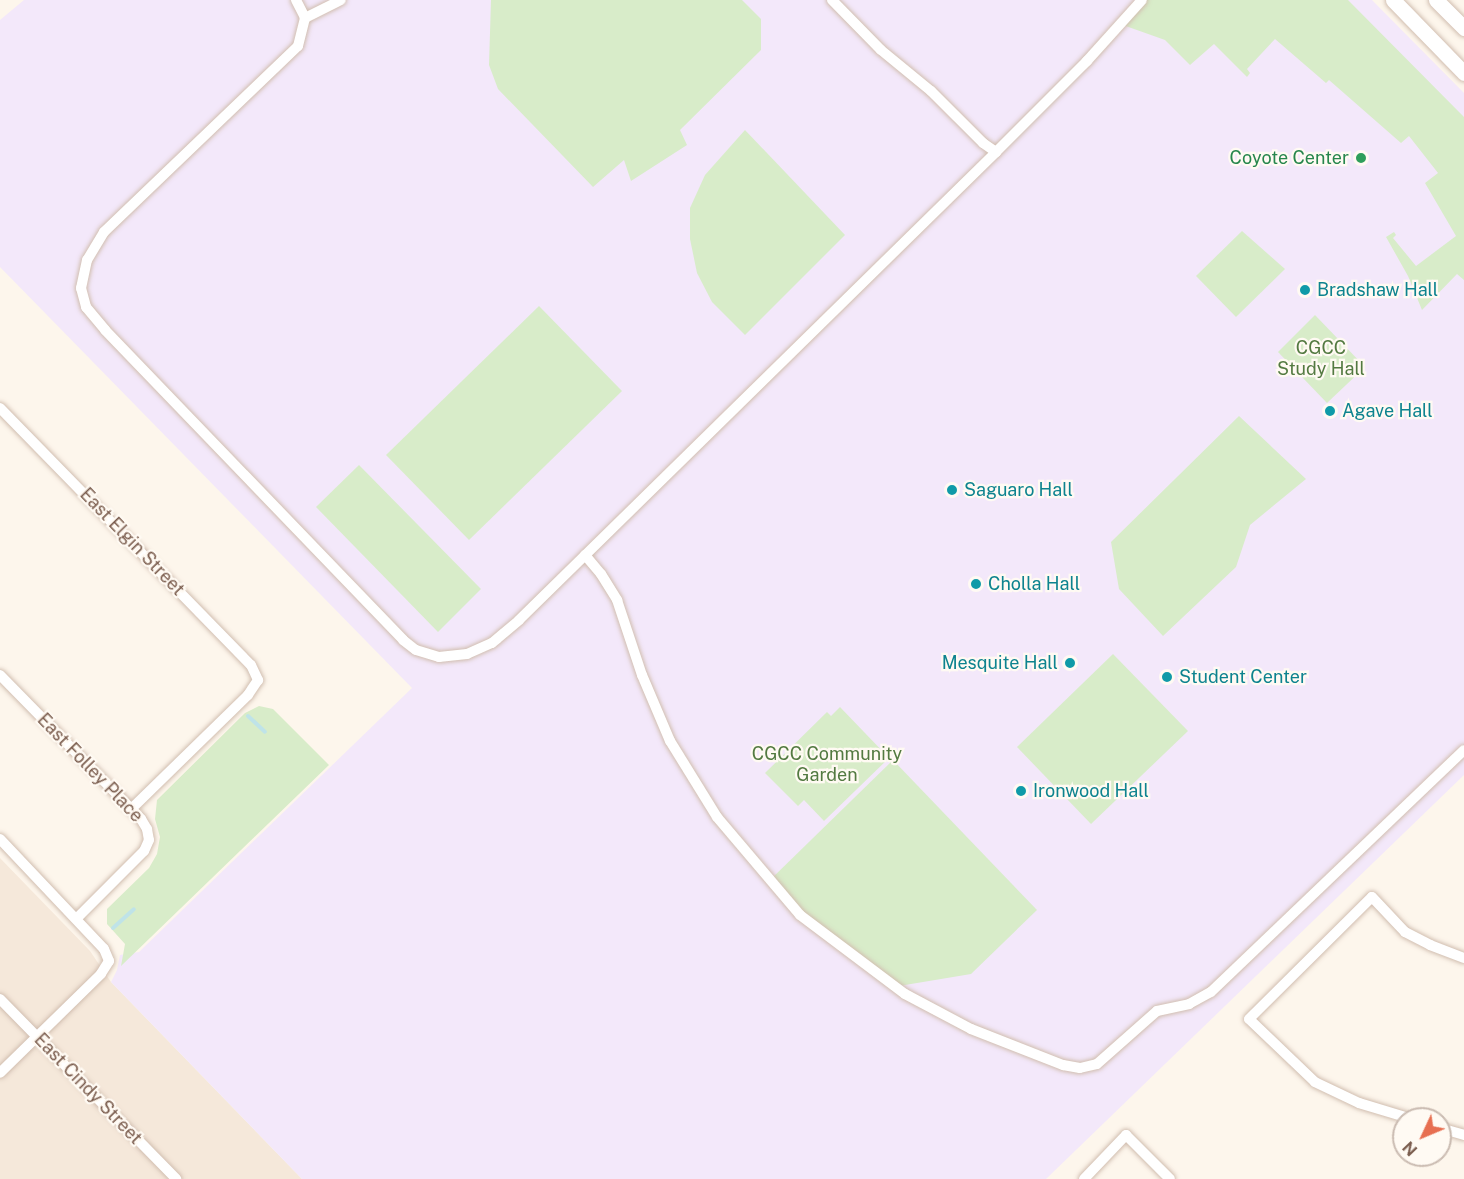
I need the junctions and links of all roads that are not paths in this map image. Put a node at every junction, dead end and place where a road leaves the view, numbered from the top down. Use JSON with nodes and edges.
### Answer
{"nodes":[{"id":1,"x":296,"y":0,"type":"edge"},
{"id":2,"x":341,"y":0,"type":"edge"},
{"id":3,"x":832,"y":0,"type":"edge"},
{"id":4,"x":1142,"y":0,"type":"edge"},
{"id":5,"x":1393,"y":0,"type":"edge"},
{"id":6,"x":1436,"y":0,"type":"edge"},
{"id":7,"x":305,"y":18,"type":"junction"},
{"id":8,"x":1464,"y":28,"type":"edge"},
{"id":9,"x":1464,"y":73,"type":"edge"},
{"id":10,"x":996,"y":152,"type":"junction"},
{"id":11,"x":0,"y":408,"type":"edge"},
{"id":12,"x":585,"y":555,"type":"junction"},
{"id":13,"x":0,"y":675,"type":"edge"},
{"id":14,"x":1464,"y":750,"type":"edge"},
{"id":15,"x":131,"y":808,"type":"junction"},
{"id":16,"x":0,"y":839,"type":"edge"},
{"id":17,"x":77,"y":918,"type":"junction"},
{"id":18,"x":1464,"y":958,"type":"edge"},
{"id":19,"x":0,"y":999,"type":"edge"},
{"id":20,"x":37,"y":1037,"type":"junction"},
{"id":21,"x":0,"y":1073,"type":"edge"},
{"id":22,"x":1392,"y":1113,"type":"edge"},
{"id":23,"x":176,"y":1179,"type":"edge"},
{"id":24,"x":1084,"y":1179,"type":"edge"},
{"id":25,"x":1170,"y":1179,"type":"edge"}],
"edges":[{"from":1,"to":7,"type":"street"},
{"from":2,"to":7,"type":"street"},
{"from":3,"to":10,"type":"street"},
{"from":4,"to":10,"type":"street"},
{"from":5,"to":9,"type":"main road"},
{"from":6,"to":8,"type":"main road"},
{"from":7,"to":12,"type":"street"},
{"from":10,"to":12,"type":"street"},
{"from":11,"to":15,"type":"street","name":"East Elgin Street"},
{"from":12,"to":14,"type":"street"},
{"from":13,"to":15,"type":"street","name":"East Folley Place"},
{"from":15,"to":17,"type":"street","name":"East Folley Place"},
{"from":16,"to":17,"type":"street"},
{"from":17,"to":20,"type":"street"},
{"from":18,"to":22,"type":"street"},
{"from":19,"to":20,"type":"street","name":"East Cindy Street"},
{"from":20,"to":21,"type":"street"},
{"from":20,"to":23,"type":"street","name":"East Cindy Street"},
{"from":24,"to":25,"type":"street"}]}
